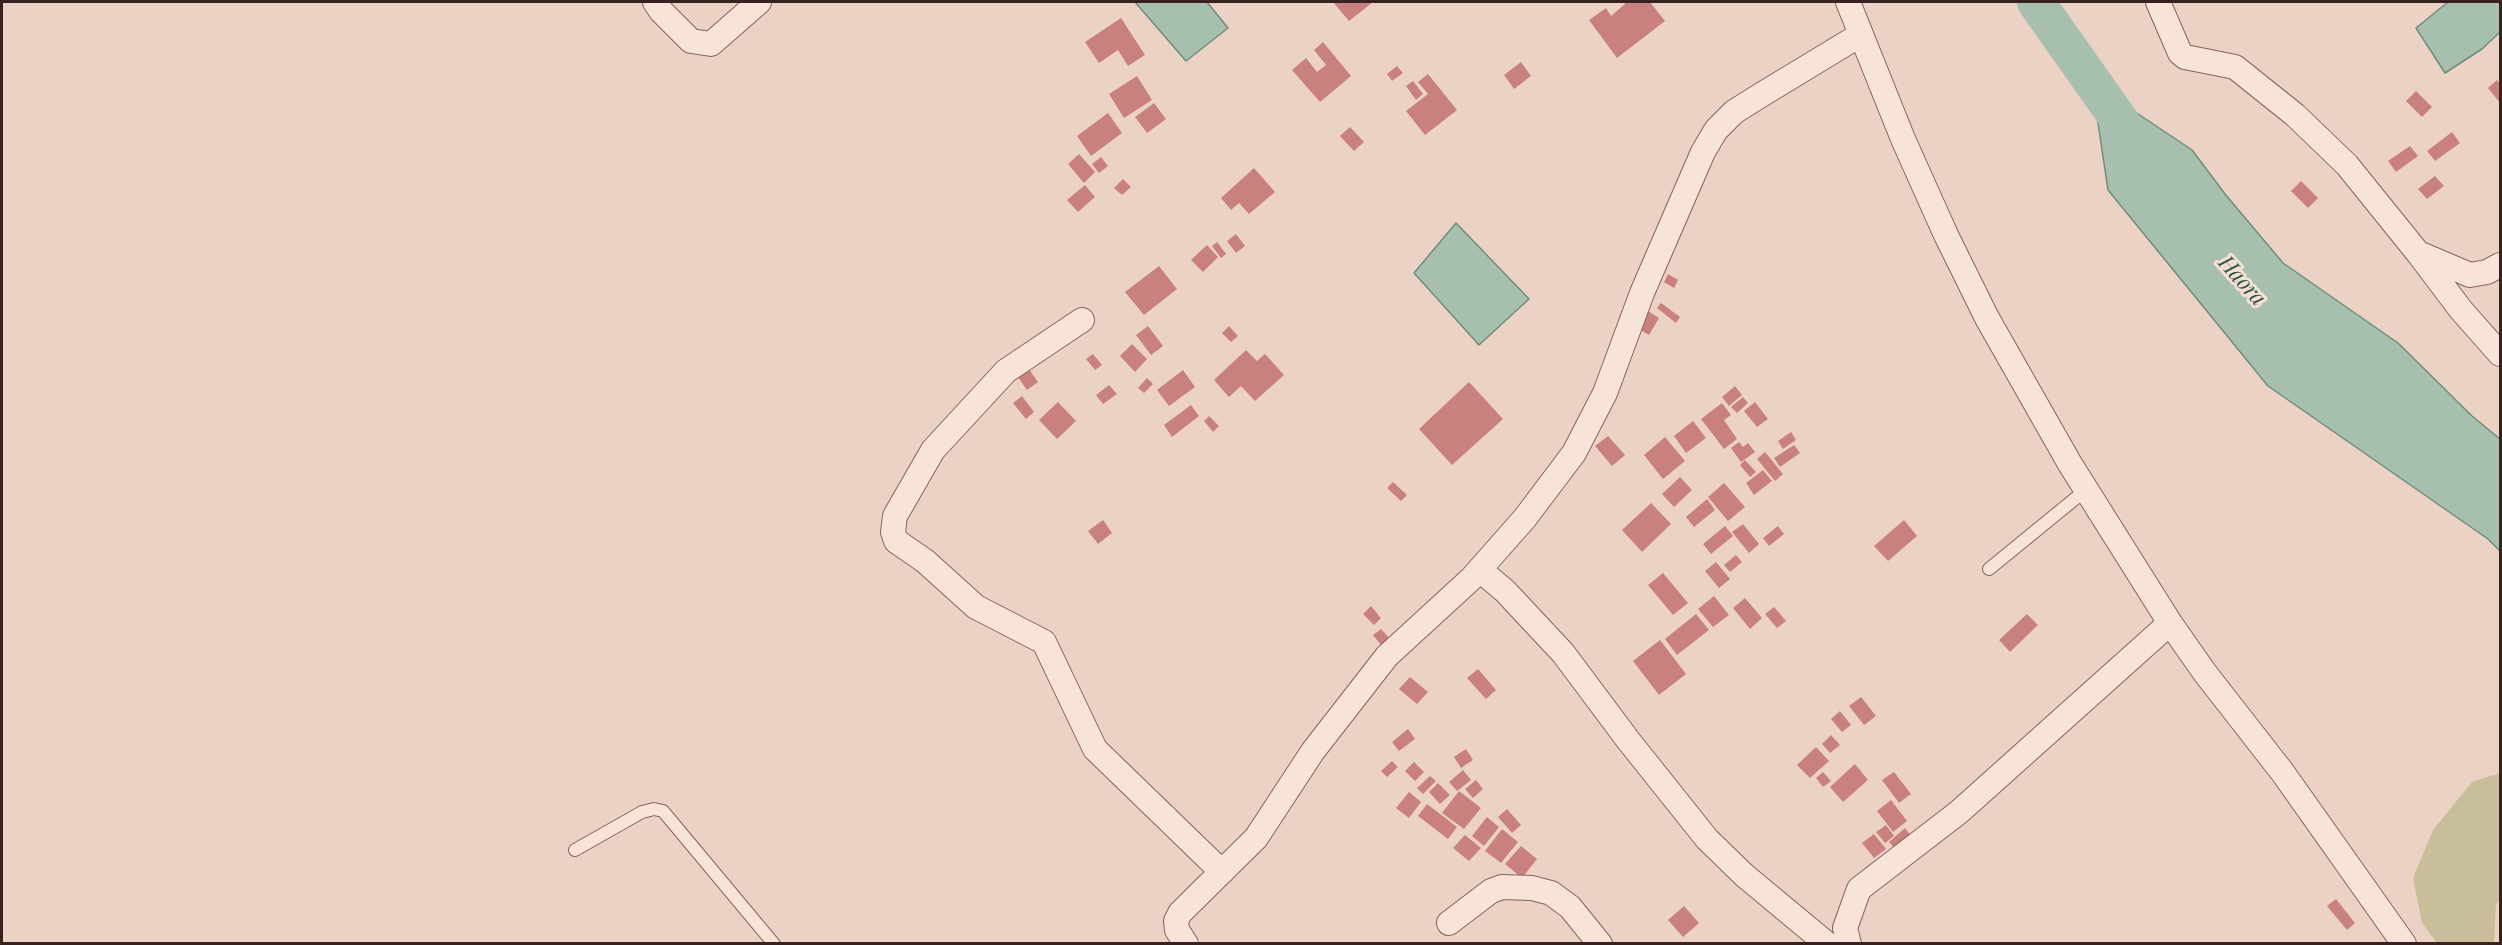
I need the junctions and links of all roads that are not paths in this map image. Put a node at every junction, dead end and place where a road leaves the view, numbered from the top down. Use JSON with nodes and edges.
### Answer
{"nodes":[{"id":1,"x":655,"y":2,"type":"edge"},
{"id":2,"x":759,"y":2,"type":"edge"},
{"id":3,"x":1848,"y":2,"type":"edge"},
{"id":4,"x":2158,"y":2,"type":"edge"},
{"id":5,"x":1860,"y":35,"type":"junction"},
{"id":6,"x":2418,"y":253,"type":"junction"},
{"id":7,"x":2500,"y":265,"type":"edge"},
{"id":8,"x":1082,"y":320,"type":"dead end"},
{"id":9,"x":2500,"y":354,"type":"edge"},
{"id":10,"x":2087,"y":489,"type":"junction"},
{"id":11,"x":1989,"y":569,"type":"dead end"},
{"id":12,"x":1480,"y":570,"type":"junction"},
{"id":13,"x":2170,"y":623,"type":"junction"},
{"id":14,"x":575,"y":850,"type":"dead end"},
{"id":15,"x":1222,"y":872,"type":"junction"},
{"id":16,"x":1449,"y":923,"type":"dead end"},
{"id":17,"x":774,"y":944,"type":"edge"},
{"id":18,"x":1186,"y":944,"type":"edge"},
{"id":19,"x":1600,"y":944,"type":"edge"},
{"id":20,"x":1827,"y":944,"type":"edge"},
{"id":21,"x":1849,"y":944,"type":"edge"},
{"id":22,"x":2404,"y":944,"type":"edge"}],
"edges":[{"from":1,"to":2,"type":"street"},
{"from":3,"to":5,"type":"street"},
{"from":4,"to":6,"type":"street"},
{"from":5,"to":10,"type":"street"},
{"from":5,"to":12,"type":"street"},
{"from":6,"to":7,"type":"street"},
{"from":6,"to":9,"type":"street"},
{"from":8,"to":15,"type":"street"},
{"from":10,"to":11,"type":"lane"},
{"from":10,"to":13,"type":"street"},
{"from":12,"to":15,"type":"street"},
{"from":12,"to":20,"type":"street"},
{"from":13,"to":21,"type":"street"},
{"from":13,"to":22,"type":"street"},
{"from":14,"to":17,"type":"lane"},
{"from":15,"to":18,"type":"street"},
{"from":16,"to":19,"type":"street"}]}
